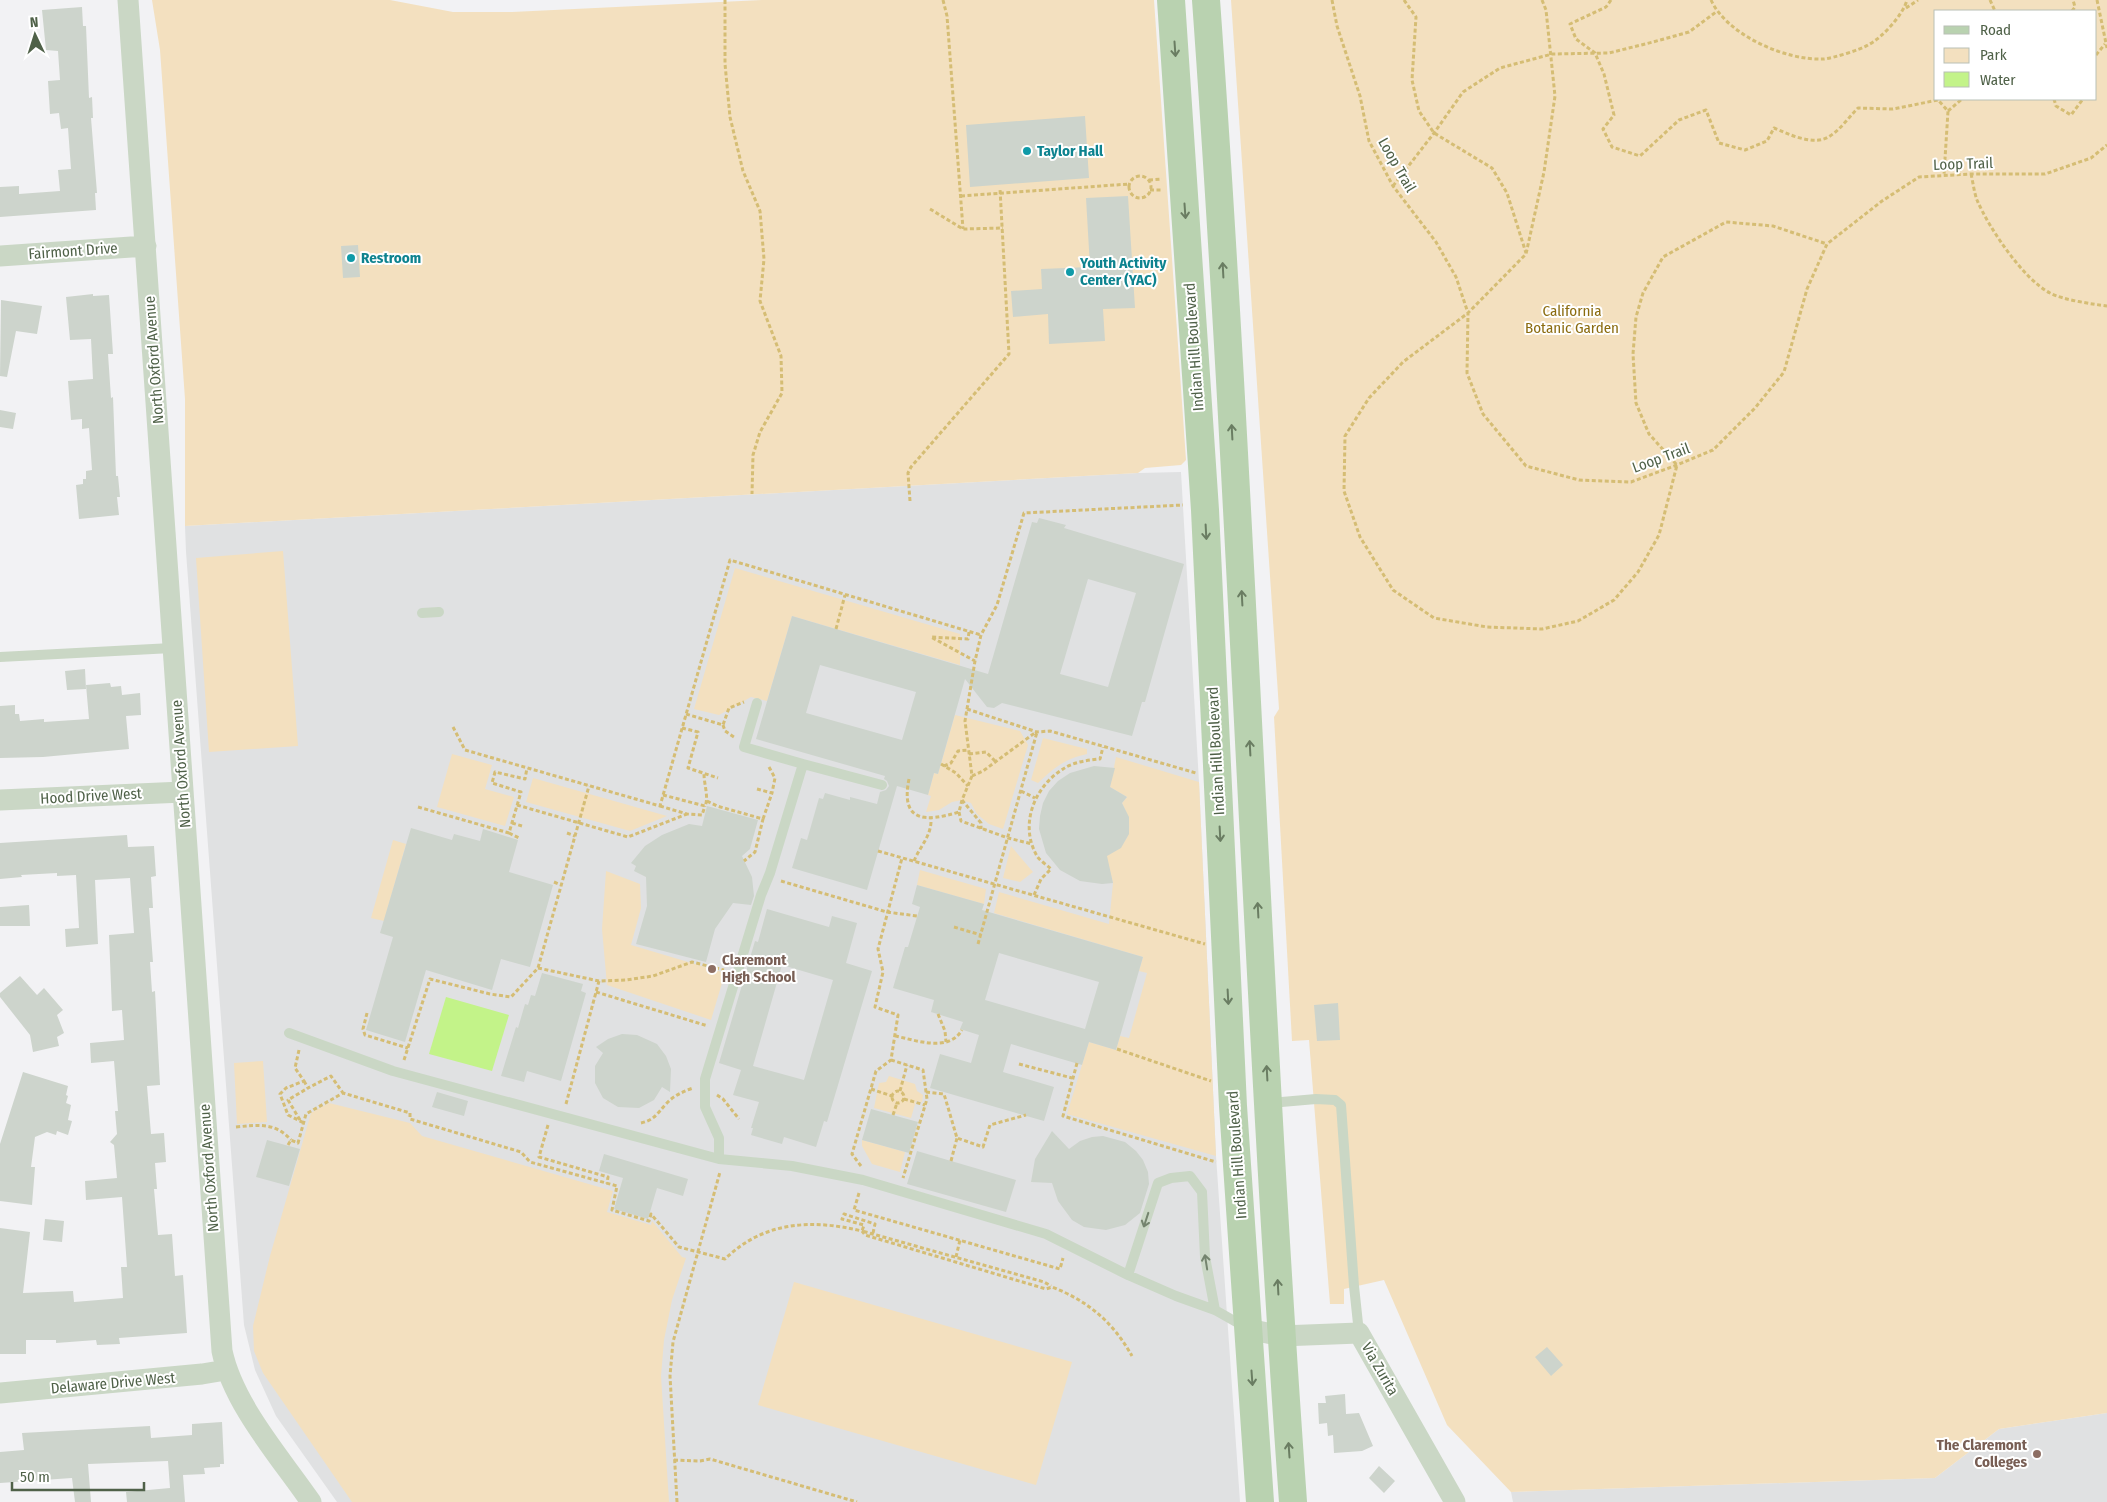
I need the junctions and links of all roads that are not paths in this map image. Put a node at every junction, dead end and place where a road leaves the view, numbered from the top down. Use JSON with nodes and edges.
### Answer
{"nodes":[{"id":1,"x":128,"y":0,"type":"edge"},
{"id":2,"x":1171,"y":0,"type":"edge"},
{"id":3,"x":1206,"y":0,"type":"edge"},
{"id":4,"x":146,"y":246,"type":"junction"},
{"id":5,"x":0,"y":256,"type":"edge"},
{"id":6,"x":439,"y":612,"type":"dead end"},
{"id":7,"x":422,"y":613,"type":"dead end"},
{"id":8,"x":172,"y":648,"type":"junction"},
{"id":9,"x":0,"y":657,"type":"edge"},
{"id":10,"x":757,"y":703,"type":"road end"},
{"id":11,"x":803,"y":764,"type":"junction"},
{"id":12,"x":882,"y":785,"type":"dead end"},
{"id":13,"x":183,"y":792,"type":"junction"},
{"id":14,"x":0,"y":800,"type":"edge"},
{"id":15,"x":289,"y":1033,"type":"dead end"},
{"id":16,"x":1269,"y":1103,"type":"junction"},
{"id":17,"x":719,"y":1159,"type":"junction"},
{"id":18,"x":1128,"y":1275,"type":"junction"},
{"id":19,"x":1215,"y":1310,"type":"junction"},
{"id":20,"x":1248,"y":1329,"type":"junction"},
{"id":21,"x":1359,"y":1334,"type":"junction"},
{"id":22,"x":1281,"y":1336,"type":"junction"},
{"id":23,"x":226,"y":1370,"type":"junction"},
{"id":24,"x":0,"y":1393,"type":"edge"},
{"id":25,"x":311,"y":1502,"type":"edge"},
{"id":26,"x":1260,"y":1502,"type":"edge"},
{"id":27,"x":1293,"y":1502,"type":"edge"},
{"id":28,"x":1455,"y":1502,"type":"edge"}],
"edges":[{"from":1,"to":4,"type":"street","name":"North Oxford Avenue"},
{"from":2,"to":20,"type":"main road","name":"Indian Hill Boulevard","one_way":true},
{"from":16,"to":3,"type":"main road","one_way":true},
{"from":4,"to":5,"type":"street","name":"Fairmont Drive"},
{"from":4,"to":8,"type":"street","name":"North Oxford Avenue"},
{"from":6,"to":7,"type":"lane"},
{"from":8,"to":9,"type":"lane"},
{"from":8,"to":13,"type":"street","name":"North Oxford Avenue"},
{"from":10,"to":11,"type":"lane"},
{"from":11,"to":12,"type":"lane"},
{"from":11,"to":17,"type":"lane"},
{"from":13,"to":14,"type":"street","name":"Hood Drive West"},
{"from":13,"to":23,"type":"street","name":"North Oxford Avenue"},
{"from":15,"to":17,"type":"lane"},
{"from":16,"to":21,"type":"lane"},
{"from":22,"to":16,"type":"main road","one_way":true},
{"from":17,"to":18,"type":"lane"},
{"from":18,"to":19,"type":"lane"},
{"from":19,"to":18,"type":"lane","one_way":true},
{"from":19,"to":20,"type":"lane"},
{"from":20,"to":22,"type":"street","name":"Via Zurita"},
{"from":20,"to":26,"type":"main road","name":"Indian Hill Boulevard","one_way":true},
{"from":21,"to":22,"type":"street","name":"Via Zurita"},
{"from":21,"to":28,"type":"street","name":"Via Zurita"},
{"from":27,"to":22,"type":"main road","one_way":true},
{"from":23,"to":24,"type":"street","name":"Delaware Drive West"},
{"from":23,"to":25,"type":"street","name":"North Oxford Avenue"}]}
